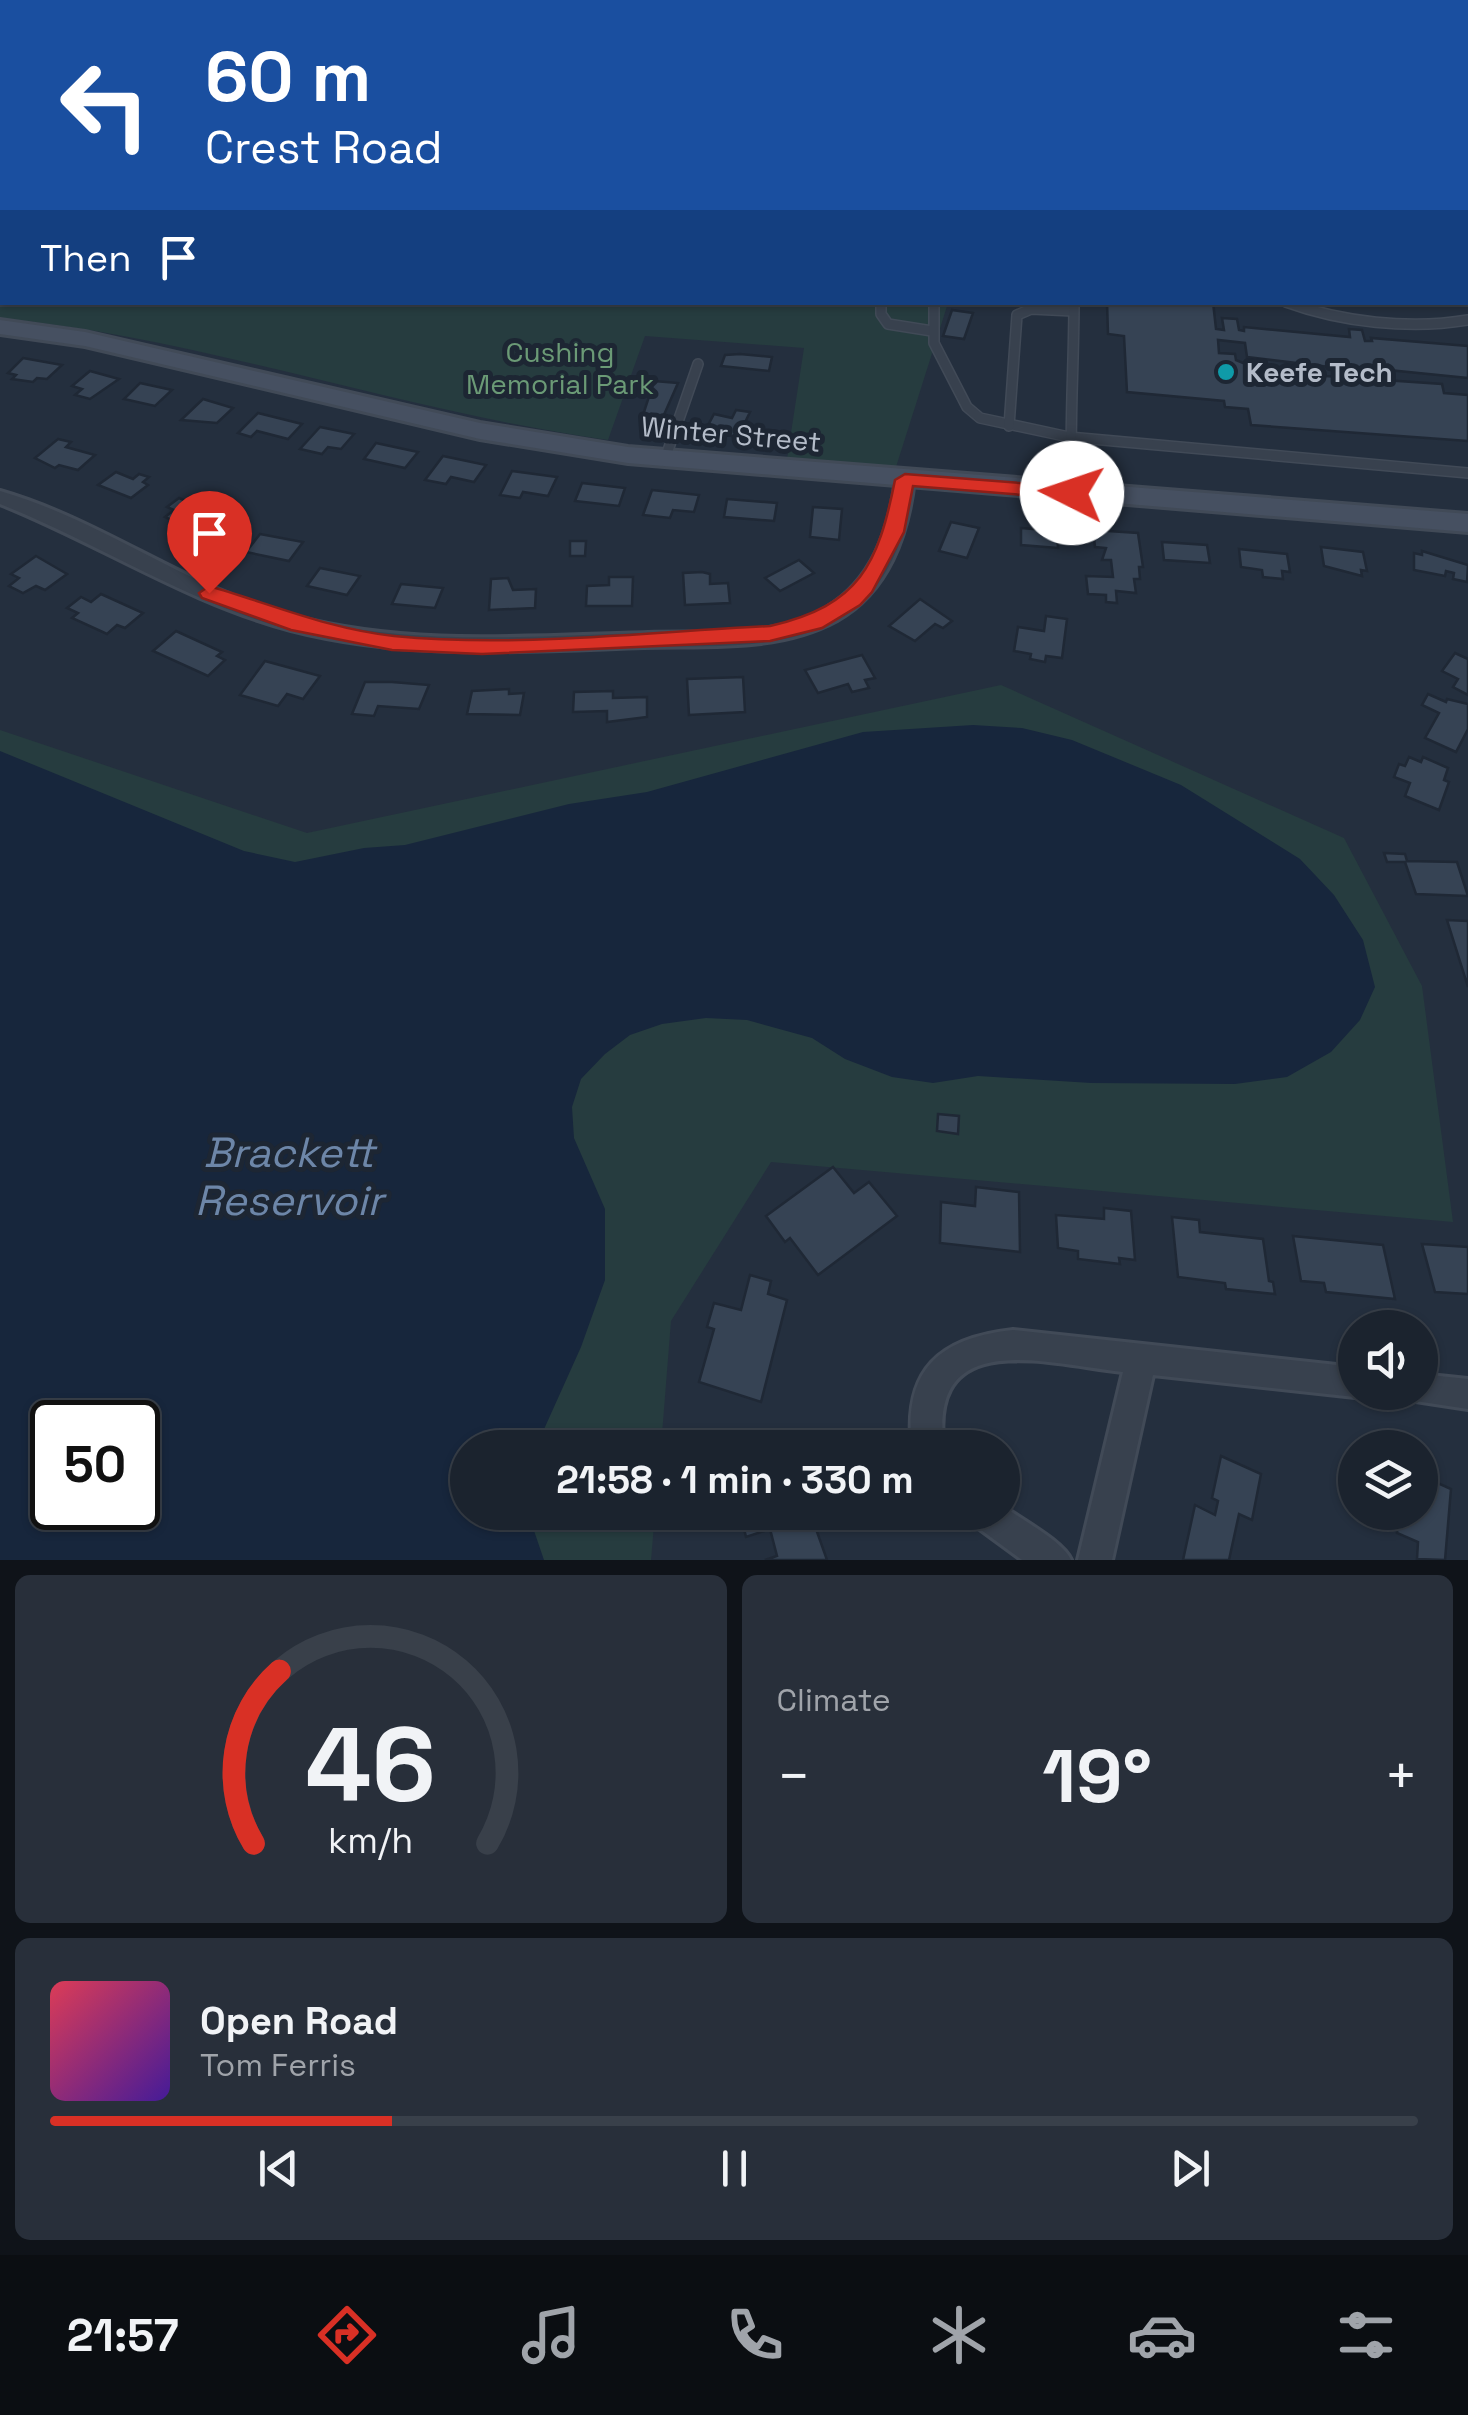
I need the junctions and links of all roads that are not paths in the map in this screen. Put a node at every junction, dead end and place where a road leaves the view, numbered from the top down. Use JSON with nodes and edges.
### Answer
{"nodes":[{"id":1,"x":882,"y":305,"type":"edge"},
{"id":2,"x":934,"y":305,"type":"edge"},
{"id":3,"x":1297,"y":305,"type":"edge"},
{"id":4,"x":1073,"y":307,"type":"edge"},
{"id":5,"x":1468,"y":320,"type":"edge"},
{"id":6,"x":0,"y":326,"type":"edge"},
{"id":7,"x":932,"y":331,"type":"junction"},
{"id":8,"x":698,"y":364,"type":"dead end"},
{"id":9,"x":1009,"y":426,"type":"junction"},
{"id":10,"x":1069,"y":436,"type":"junction"},
{"id":11,"x":665,"y":459,"type":"junction"},
{"id":12,"x":1468,"y":472,"type":"edge"},
{"id":13,"x":905,"y":480,"type":"junction"},
{"id":14,"x":1072,"y":493,"type":"junction"},
{"id":15,"x":0,"y":497,"type":"edge"},
{"id":16,"x":1468,"y":523,"type":"edge"},
{"id":17,"x":1142,"y":1360,"type":"junction"},
{"id":18,"x":1338,"y":1380,"type":"edge"},
{"id":19,"x":1438,"y":1391,"type":"edge"},
{"id":20,"x":1468,"y":1394,"type":"edge"},
{"id":21,"x":926,"y":1430,"type":"edge"},
{"id":22,"x":1007,"y":1530,"type":"edge"},
{"id":23,"x":1054,"y":1560,"type":"edge"},
{"id":24,"x":1094,"y":1560,"type":"edge"}],
"edges":[{"from":1,"to":7,"type":"lane"},
{"from":2,"to":7,"type":"lane"},
{"from":3,"to":5,"type":"lane"},
{"from":4,"to":9,"type":"lane"},
{"from":4,"to":10,"type":"lane"},
{"from":6,"to":11,"type":"main road","name":"Winter Street"},
{"from":7,"to":9,"type":"lane"},
{"from":8,"to":11,"type":"lane"},
{"from":9,"to":10,"type":"lane"},
{"from":10,"to":12,"type":"lane"},
{"from":10,"to":14,"type":"lane"},
{"from":11,"to":13,"type":"main road","name":"Winter Street"},
{"from":13,"to":14,"type":"main road","name":"Winter Street"},
{"from":13,"to":15,"type":"street"},
{"from":14,"to":16,"type":"main road","name":"Winter Street"},
{"from":17,"to":18,"type":"street"},
{"from":17,"to":21,"type":"street"},
{"from":17,"to":24,"type":"street"},
{"from":19,"to":20,"type":"street"},
{"from":22,"to":23,"type":"street"}]}
